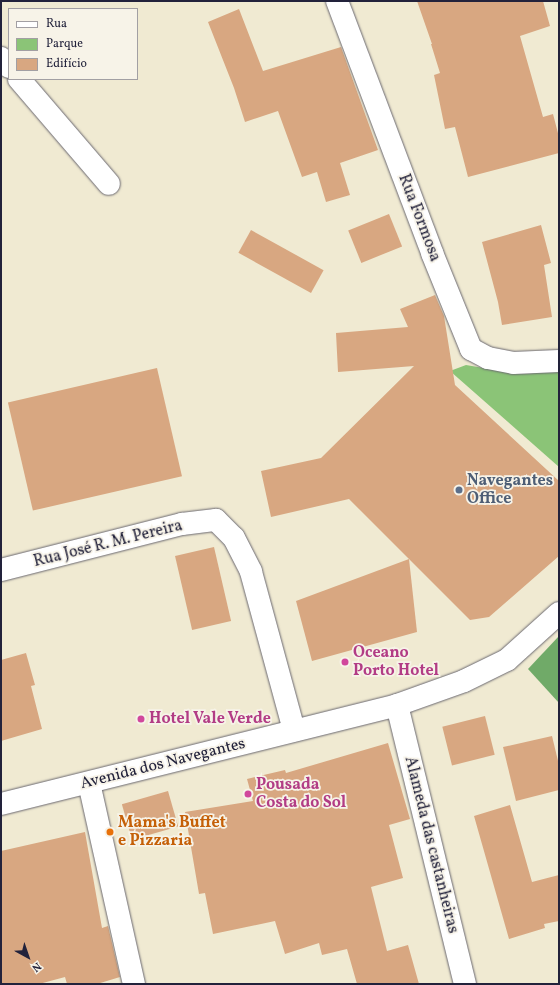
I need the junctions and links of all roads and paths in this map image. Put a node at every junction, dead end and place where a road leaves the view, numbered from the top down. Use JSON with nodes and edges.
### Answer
{"nodes":[{"id":1,"x":337,"y":1,"type":"edge"},
{"id":2,"x":1,"y":58,"type":"edge"},
{"id":3,"x":8,"y":66,"type":"edge"},
{"id":4,"x":20,"y":80,"type":"edge"},
{"id":5,"x":109,"y":184,"type":"dead end"},
{"id":6,"x":559,"y":361,"type":"edge"},
{"id":7,"x":1,"y":570,"type":"edge"},
{"id":8,"x":559,"y":613,"type":"edge"},
{"id":9,"x":397,"y":705,"type":"junction"},
{"id":10,"x":294,"y":730,"type":"junction"},
{"id":11,"x":89,"y":783,"type":"junction"},
{"id":12,"x":1,"y":804,"type":"edge"},
{"id":13,"x":134,"y":984,"type":"edge"},
{"id":14,"x":465,"y":984,"type":"edge"}],
"edges":[{"from":1,"to":6,"type":"street","name":"Rua Formosa"},
{"from":2,"to":3,"type":"street"},
{"from":4,"to":5,"type":"street"},
{"from":7,"to":10,"type":"street","name":"Rua José R. M. Pereira"},
{"from":8,"to":9,"type":"street","name":"Avenida dos Navegantes"},
{"from":9,"to":10,"type":"street","name":"Avenida dos Navegantes"},
{"from":9,"to":14,"type":"street","name":"Alameda das castanheiras"},
{"from":10,"to":11,"type":"street","name":"Avenida dos Navegantes"},
{"from":11,"to":12,"type":"street","name":"Avenida dos Navegantes"},
{"from":11,"to":13,"type":"street"}]}
